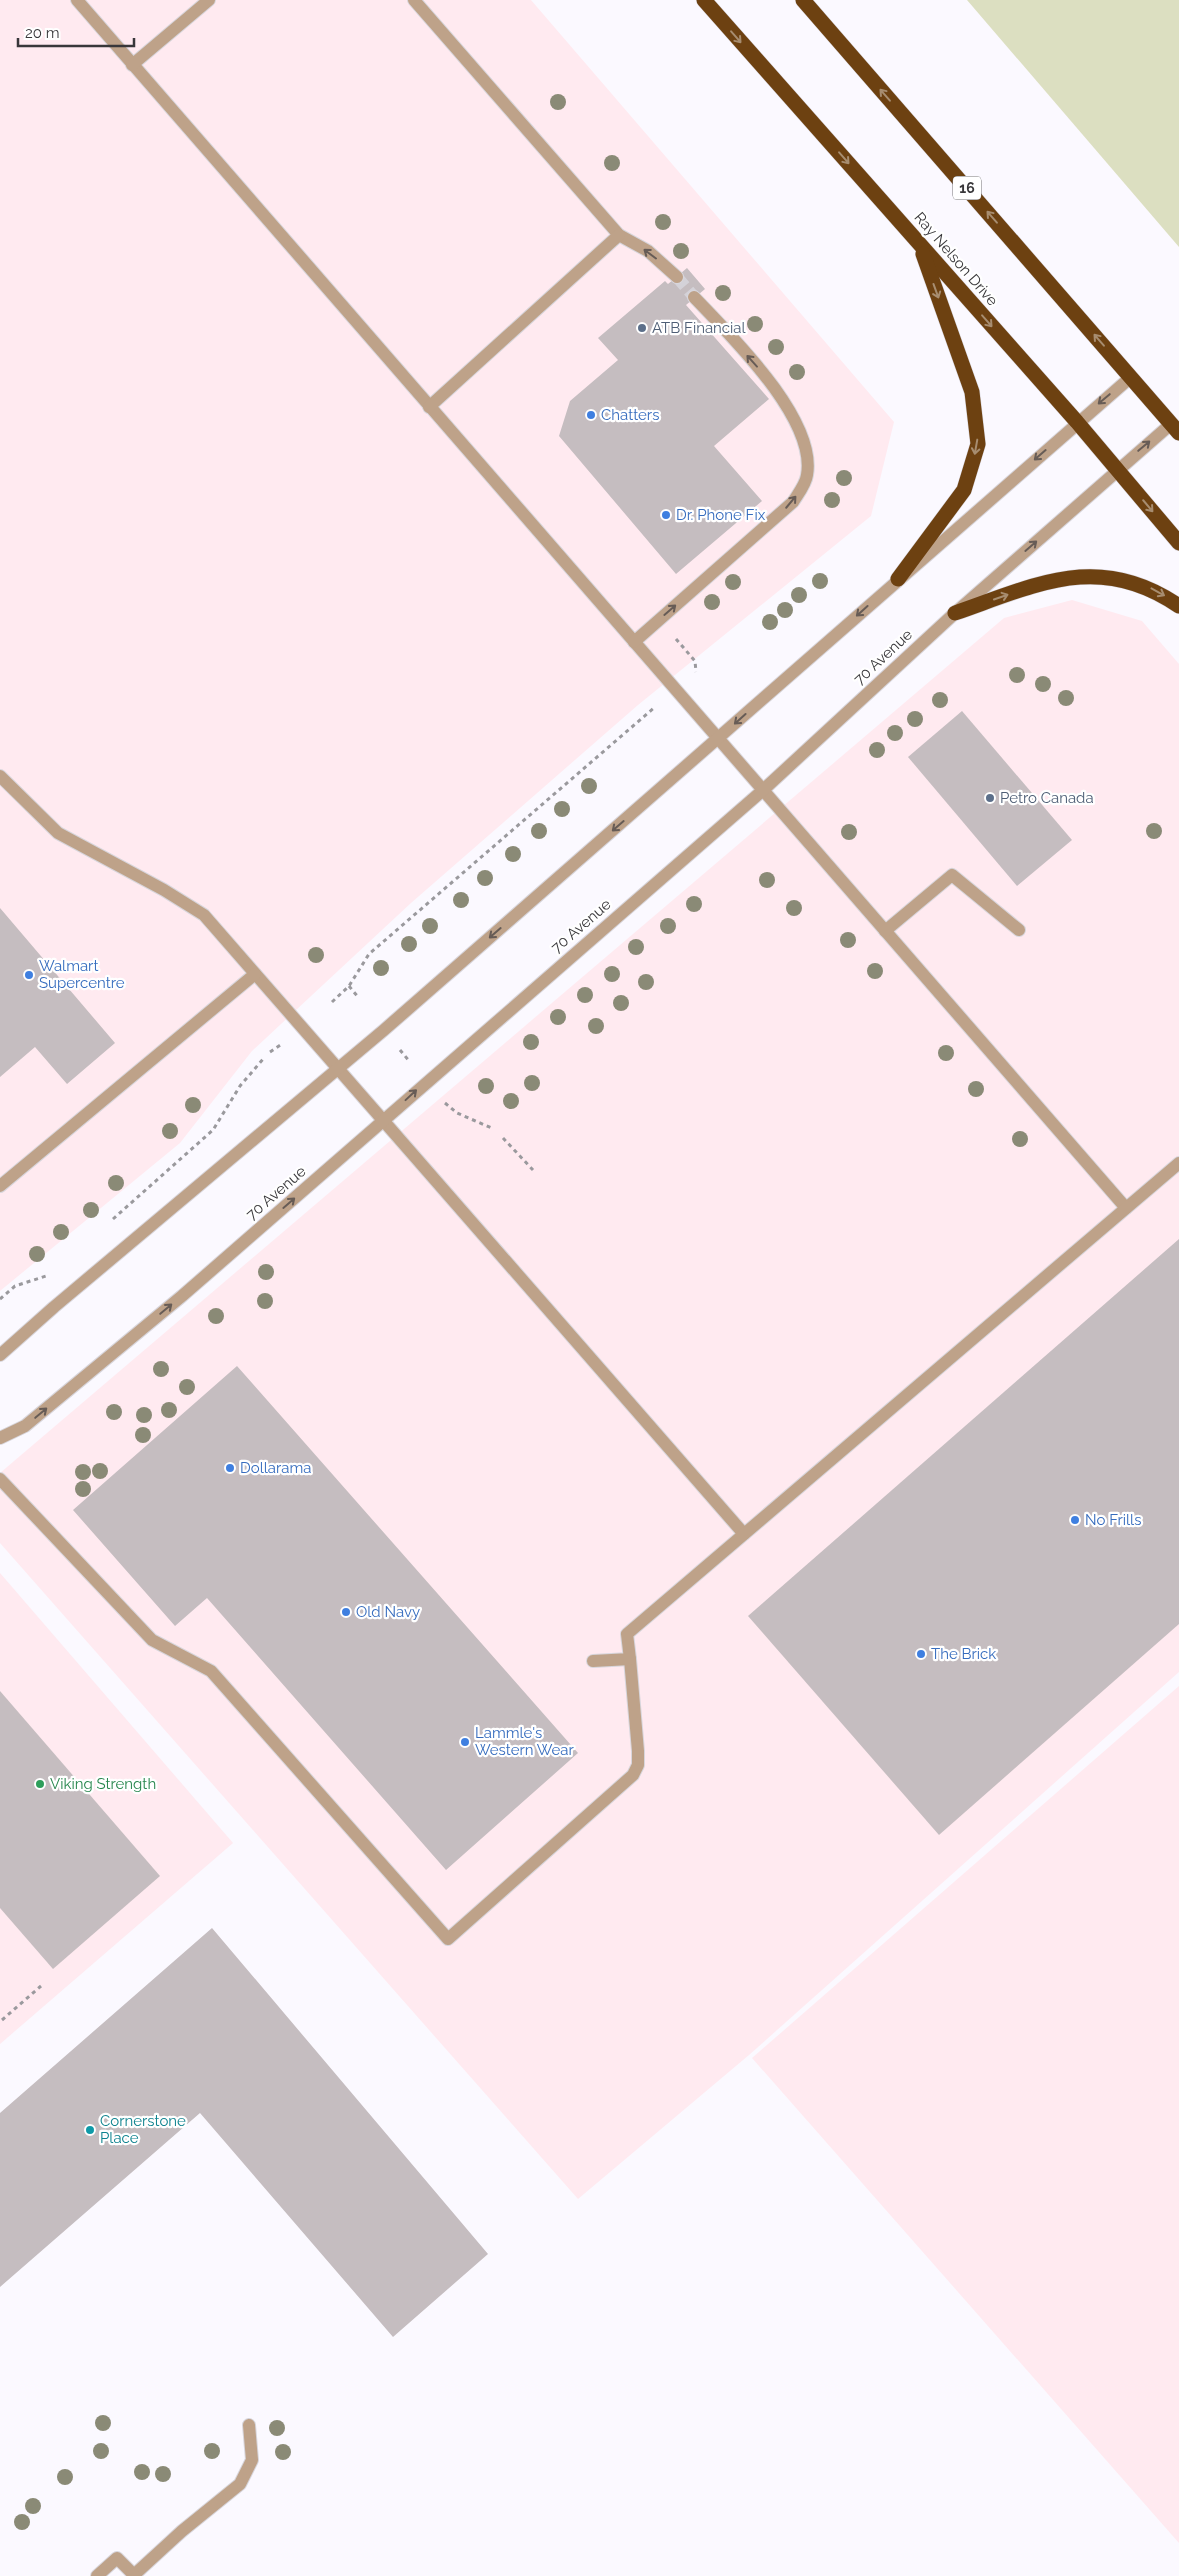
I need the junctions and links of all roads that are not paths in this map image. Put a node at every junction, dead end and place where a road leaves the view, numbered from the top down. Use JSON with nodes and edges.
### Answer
{"nodes":[{"id":1,"x":77,"y":0,"type":"edge"},
{"id":2,"x":209,"y":0,"type":"edge"},
{"id":3,"x":414,"y":0,"type":"edge"},
{"id":4,"x":704,"y":0,"type":"edge"},
{"id":5,"x":803,"y":0,"type":"edge"},
{"id":6,"x":132,"y":65,"type":"junction"},
{"id":7,"x":619,"y":236,"type":"junction"},
{"id":8,"x":920,"y":245,"type":"junction"},
{"id":9,"x":677,"y":277,"type":"tunnel mouth"},
{"id":10,"x":694,"y":297,"type":"tunnel mouth"},
{"id":11,"x":1131,"y":377,"type":"junction"},
{"id":12,"x":429,"y":407,"type":"junction"},
{"id":13,"x":1077,"y":422,"type":"junction"},
{"id":14,"x":1175,"y":428,"type":"edge"},
{"id":15,"x":1117,"y":469,"type":"junction"},
{"id":16,"x":1179,"y":542,"type":"edge"},
{"id":17,"x":898,"y":579,"type":"junction"},
{"id":18,"x":1179,"y":606,"type":"edge"},
{"id":19,"x":955,"y":613,"type":"junction"},
{"id":20,"x":634,"y":642,"type":"junction"},
{"id":21,"x":717,"y":739,"type":"junction"},
{"id":22,"x":0,"y":776,"type":"edge"},
{"id":23,"x":762,"y":791,"type":"junction"},
{"id":24,"x":1019,"y":930,"type":"dead end"},
{"id":25,"x":885,"y":931,"type":"junction"},
{"id":26,"x":255,"y":974,"type":"junction"},
{"id":27,"x":338,"y":1068,"type":"junction"},
{"id":28,"x":384,"y":1121,"type":"junction"},
{"id":29,"x":1179,"y":1163,"type":"edge"},
{"id":30,"x":0,"y":1186,"type":"edge"},
{"id":31,"x":1126,"y":1208,"type":"junction"},
{"id":32,"x":0,"y":1355,"type":"edge"},
{"id":33,"x":0,"y":1438,"type":"edge"},
{"id":34,"x":0,"y":1479,"type":"edge"},
{"id":35,"x":744,"y":1534,"type":"junction"},
{"id":36,"x":630,"y":1659,"type":"junction"},
{"id":37,"x":593,"y":1661,"type":"dead end"},
{"id":38,"x":249,"y":2425,"type":"dead end"},
{"id":39,"x":135,"y":2575,"type":"edge"},
{"id":40,"x":97,"y":2576,"type":"edge"}],
"edges":[{"from":1,"to":6,"type":"street"},
{"from":2,"to":6,"type":"street"},
{"from":3,"to":7,"type":"street"},
{"from":4,"to":8,"type":"highway","name":"Ray Nelson Drive","one_way":true},
{"from":11,"to":5,"type":"highway","number":"16","one_way":true},
{"from":6,"to":12,"type":"street"},
{"from":9,"to":7,"type":"street","one_way":true},
{"from":7,"to":12,"type":"street"},
{"from":8,"to":13,"type":"highway","name":"Ray Nelson Drive","one_way":true},
{"from":8,"to":17,"type":"highway","one_way":true},
{"from":20,"to":10,"type":"street","one_way":true},
{"from":11,"to":13,"type":"street","one_way":true},
{"from":11,"to":14,"type":"highway","number":"16"},
{"from":12,"to":20,"type":"street"},
{"from":13,"to":15,"type":"highway","name":"Ray Nelson Drive"},
{"from":13,"to":17,"type":"street","one_way":true},
{"from":15,"to":14,"type":"street","name":"70 Avenue","one_way":true},
{"from":15,"to":16,"type":"highway","name":"Ray Nelson Drive","one_way":true},
{"from":19,"to":15,"type":"street","name":"70 Avenue","one_way":true},
{"from":17,"to":21,"type":"street","one_way":true},
{"from":19,"to":18,"type":"highway","one_way":true},
{"from":19,"to":23,"type":"street","name":"70 Avenue"},
{"from":20,"to":21,"type":"street"},
{"from":21,"to":23,"type":"street"},
{"from":21,"to":27,"type":"street","one_way":true},
{"from":22,"to":26,"type":"street"},
{"from":23,"to":25,"type":"street"},
{"from":28,"to":23,"type":"street","name":"70 Avenue","one_way":true},
{"from":24,"to":25,"type":"street"},
{"from":25,"to":31,"type":"street"},
{"from":26,"to":27,"type":"street"},
{"from":26,"to":30,"type":"street"},
{"from":27,"to":28,"type":"street"},
{"from":27,"to":32,"type":"street"},
{"from":33,"to":28,"type":"street","name":"70 Avenue","one_way":true},
{"from":28,"to":35,"type":"street"},
{"from":29,"to":31,"type":"street"},
{"from":31,"to":35,"type":"street"},
{"from":34,"to":36,"type":"street"},
{"from":35,"to":36,"type":"street"},
{"from":36,"to":37,"type":"street"},
{"from":38,"to":39,"type":"street"},
{"from":39,"to":40,"type":"street"}]}
